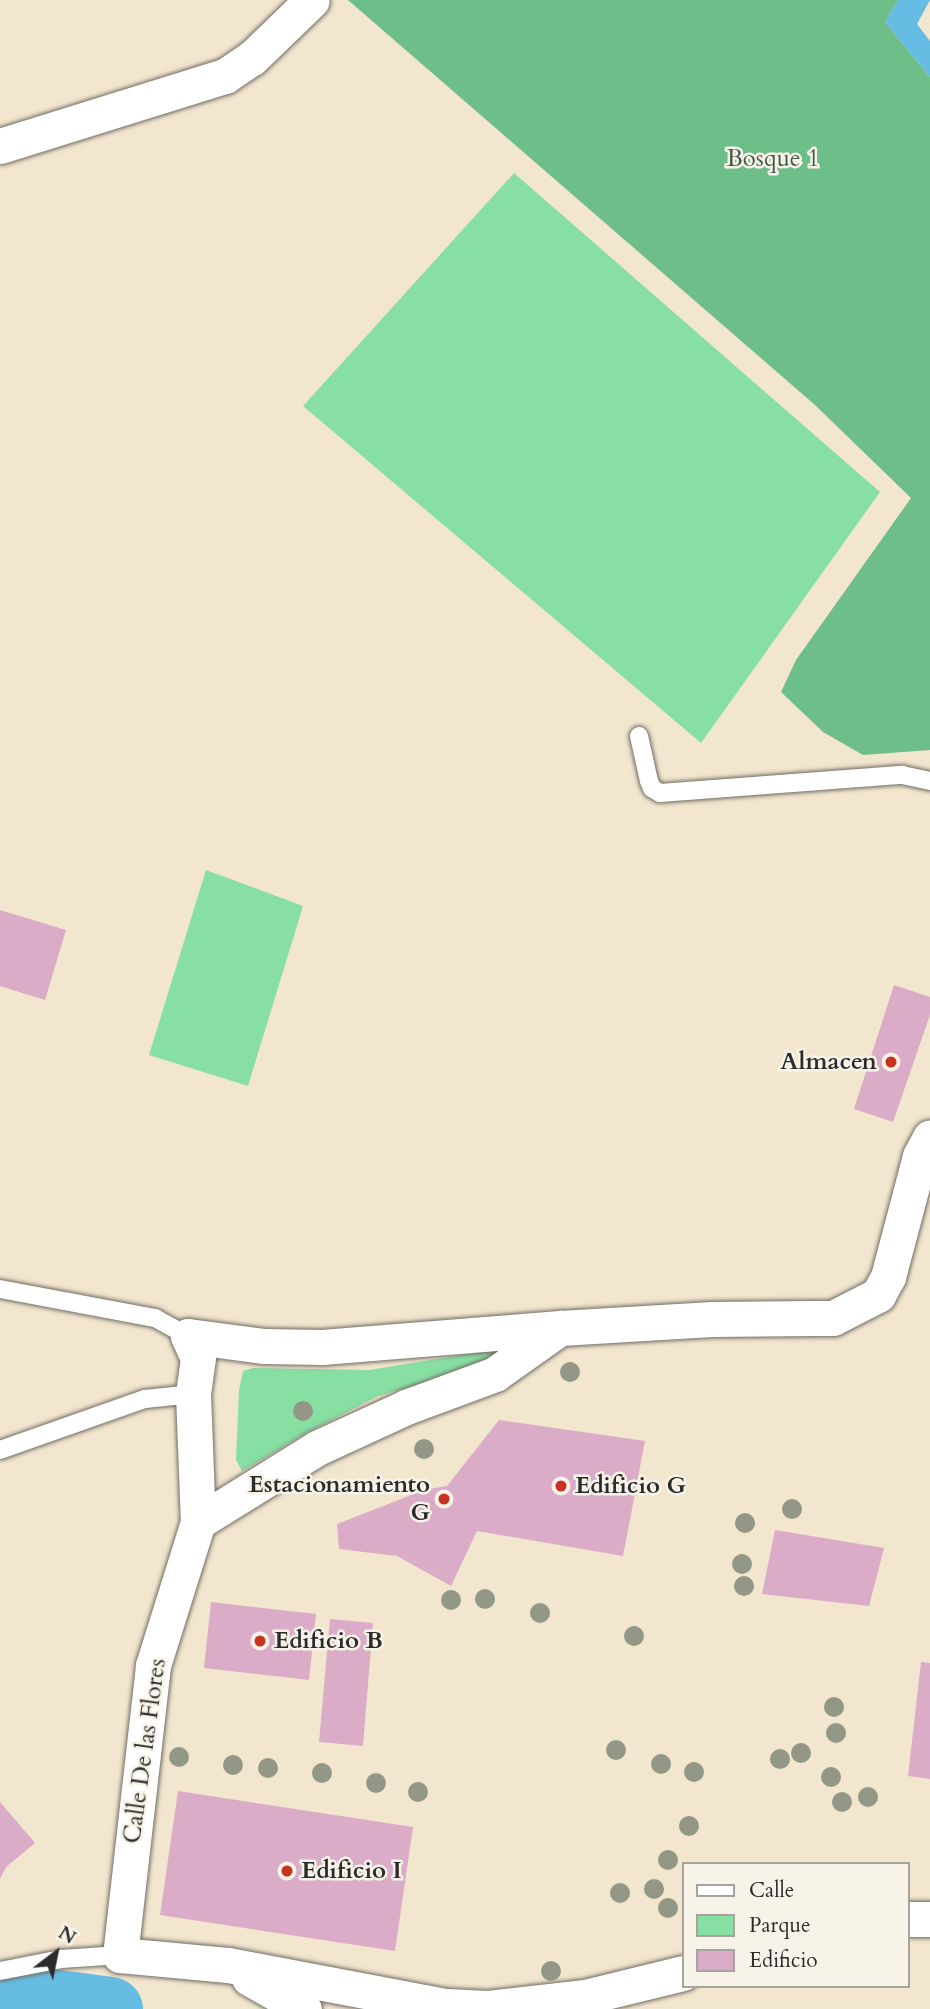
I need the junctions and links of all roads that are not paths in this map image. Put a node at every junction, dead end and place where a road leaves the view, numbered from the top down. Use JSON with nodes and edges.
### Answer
{"nodes":[{"id":1,"x":312,"y":0,"type":"edge"},
{"id":2,"x":0,"y":146,"type":"edge"},
{"id":3,"x":639,"y":736,"type":"dead end"},
{"id":4,"x":930,"y":781,"type":"edge"},
{"id":5,"x":930,"y":1137,"type":"edge"},
{"id":6,"x":0,"y":1289,"type":"edge"},
{"id":7,"x":559,"y":1328,"type":"junction"},
{"id":8,"x":188,"y":1336,"type":"junction"},
{"id":9,"x":193,"y":1394,"type":"junction"},
{"id":10,"x":0,"y":1450,"type":"edge"},
{"id":11,"x":198,"y":1522,"type":"junction"},
{"id":12,"x":909,"y":1919,"type":"edge"},
{"id":13,"x":930,"y":1919,"type":"edge"},
{"id":14,"x":120,"y":1955,"type":"junction"},
{"id":15,"x":228,"y":1965,"type":"junction"},
{"id":16,"x":0,"y":1971,"type":"edge"},
{"id":17,"x":682,"y":1973,"type":"edge"},
{"id":18,"x":583,"y":2003,"type":"edge"},
{"id":19,"x":304,"y":2009,"type":"edge"}],
"edges":[{"from":1,"to":2,"type":"street"},
{"from":3,"to":4,"type":"lane"},
{"from":5,"to":7,"type":"street"},
{"from":6,"to":8,"type":"lane"},
{"from":7,"to":8,"type":"street"},
{"from":7,"to":11,"type":"street"},
{"from":8,"to":9,"type":"street","name":"Calle De las Flores"},
{"from":9,"to":10,"type":"lane"},
{"from":9,"to":11,"type":"street","name":"Calle De las Flores"},
{"from":11,"to":14,"type":"street","name":"Calle De las Flores"},
{"from":12,"to":13,"type":"street"},
{"from":14,"to":15,"type":"street"},
{"from":14,"to":16,"type":"lane"},
{"from":15,"to":18,"type":"street"},
{"from":15,"to":19,"type":"street"},
{"from":17,"to":18,"type":"street"}]}
